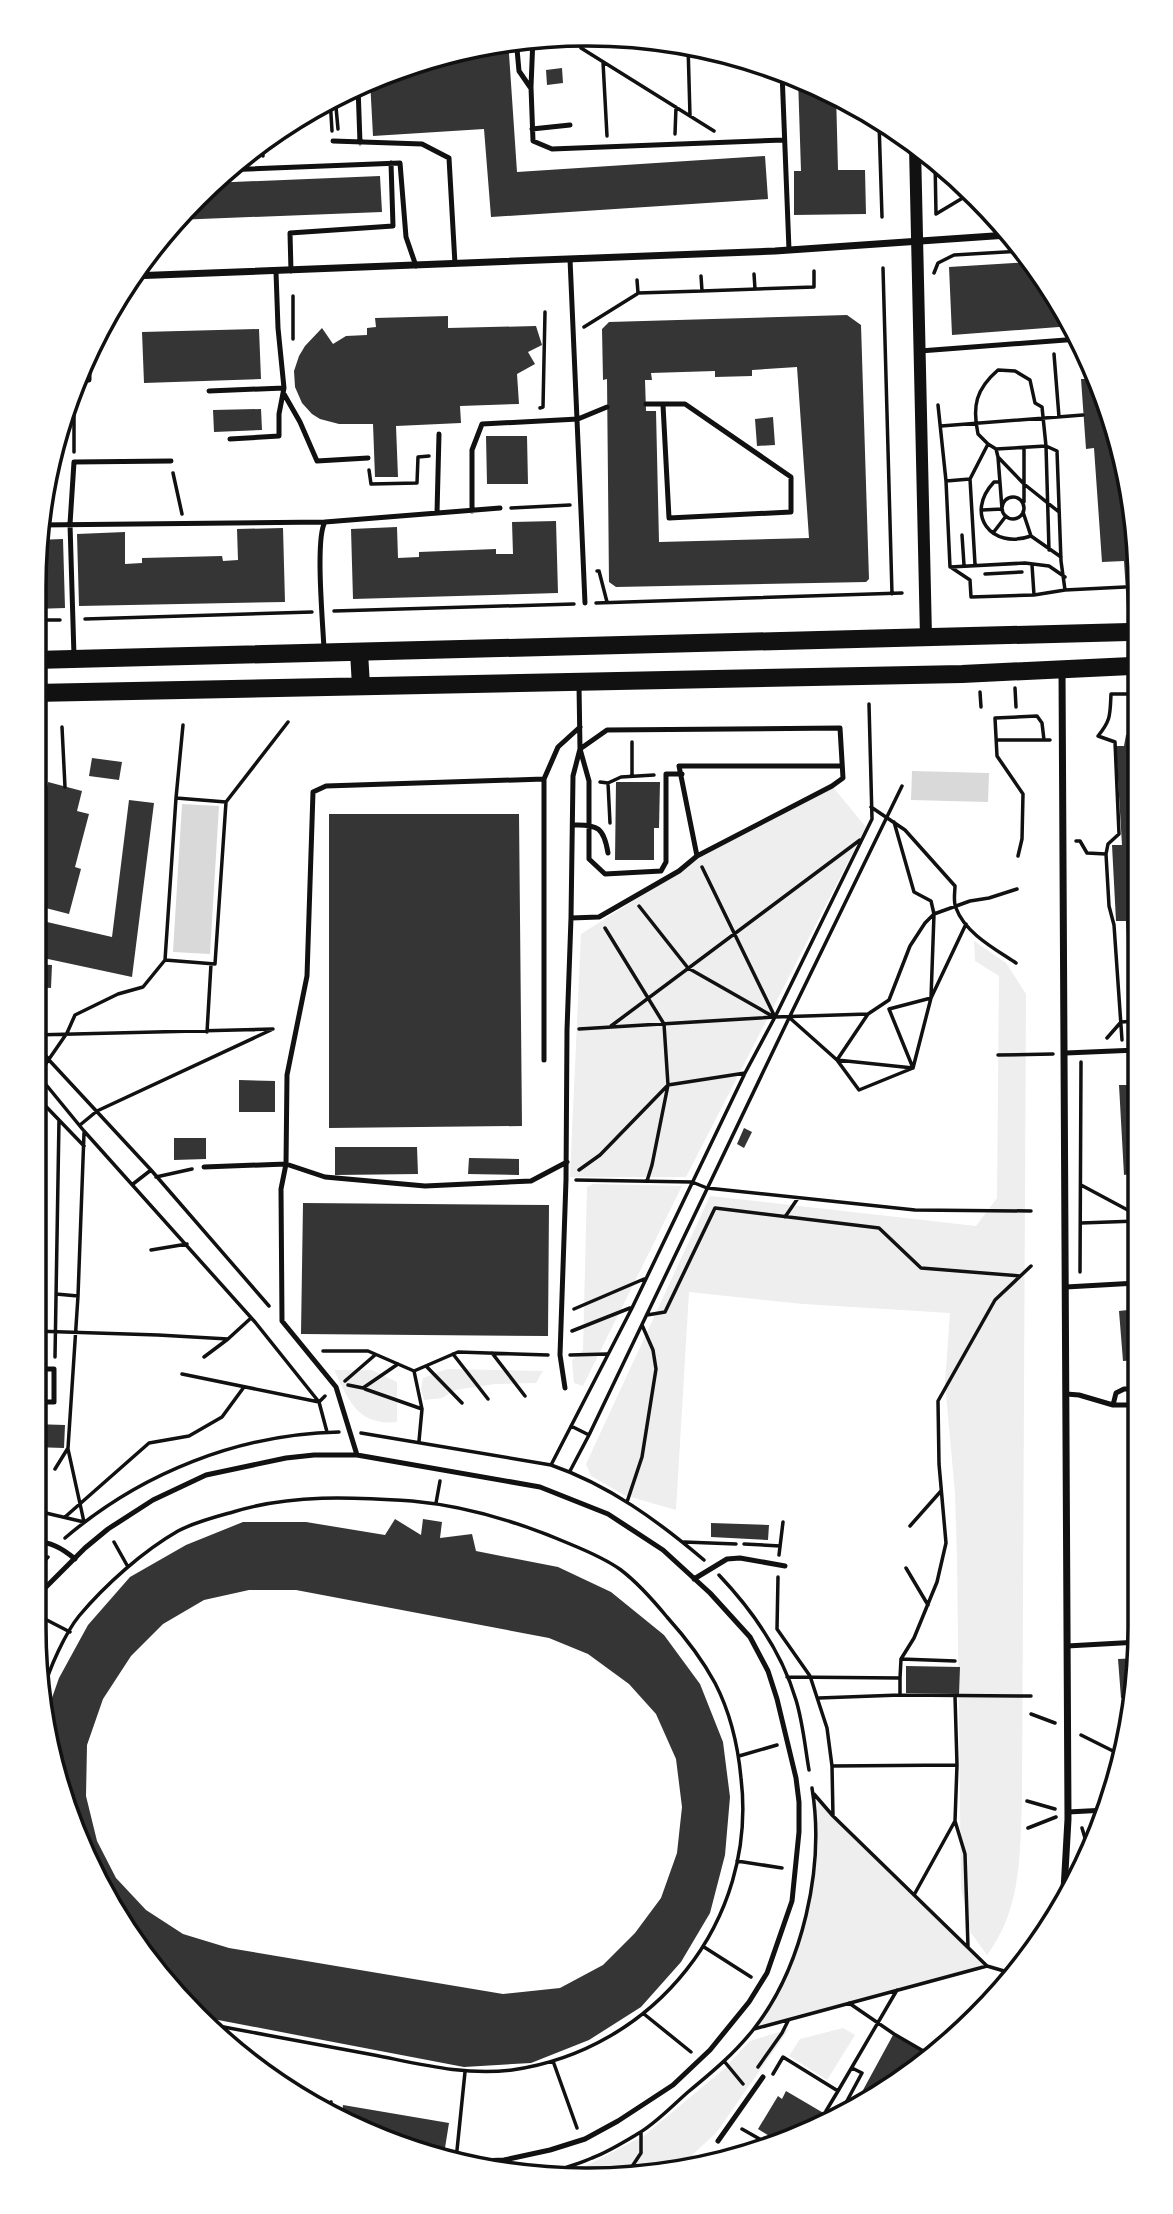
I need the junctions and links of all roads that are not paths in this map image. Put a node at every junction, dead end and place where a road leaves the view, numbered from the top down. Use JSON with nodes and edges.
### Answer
{"nodes":[{"id":1,"x":533,"y":49,"type":"edge"},
{"id":2,"x":517,"y":50,"type":"edge"},
{"id":3,"x":782,"y":82,"type":"edge"},
{"id":4,"x":531,"y":87,"type":"junction"},
{"id":5,"x":358,"y":96,"type":"edge"},
{"id":6,"x":570,"y":125,"type":"dead end"},
{"id":7,"x":532,"y":129,"type":"junction"},
{"id":8,"x":783,"y":140,"type":"junction"},
{"id":9,"x":333,"y":141,"type":"road end"},
{"id":10,"x":360,"y":143,"type":"junction"},
{"id":11,"x":915,"y":157,"type":"edge"},
{"id":12,"x":391,"y":163,"type":"junction"},
{"id":13,"x":243,"y":169,"type":"edge"},
{"id":14,"x":998,"y":236,"type":"edge"},
{"id":15,"x":918,"y":241,"type":"junction"},
{"id":16,"x":789,"y":250,"type":"junction"},
{"id":17,"x":570,"y":259,"type":"junction"},
{"id":18,"x":455,"y":264,"type":"junction"},
{"id":19,"x":415,"y":266,"type":"junction"},
{"id":20,"x":291,"y":271,"type":"junction"},
{"id":21,"x":276,"y":272,"type":"junction"},
{"id":22,"x":144,"y":276,"type":"edge"},
{"id":23,"x":1068,"y":340,"type":"edge"},
{"id":24,"x":920,"y":351,"type":"junction"},
{"id":25,"x":209,"y":391,"type":"dead end"},
{"id":26,"x":284,"y":391,"type":"junction"},
{"id":27,"x":646,"y":404,"type":"dead end"},
{"id":28,"x":663,"y":405,"type":"junction"},
{"id":29,"x":607,"y":407,"type":"dead end"},
{"id":30,"x":578,"y":419,"type":"junction"},
{"id":31,"x":439,"y":433,"type":"dead end"},
{"id":32,"x":230,"y":439,"type":"dead end"},
{"id":33,"x":368,"y":458,"type":"road end"},
{"id":34,"x":171,"y":461,"type":"road end"},
{"id":35,"x":500,"y":508,"type":"road end"},
{"id":36,"x":472,"y":510,"type":"junction"},
{"id":37,"x":438,"y":513,"type":"junction"},
{"id":38,"x":325,"y":522,"type":"junction"},
{"id":39,"x":49,"y":524,"type":"edge"},
{"id":40,"x":71,"y":524,"type":"junction"},
{"id":41,"x":586,"y":603,"type":"road end"},
{"id":42,"x":1128,"y":632,"type":"edge"},
{"id":43,"x":926,"y":637,"type":"junction"},
{"id":44,"x":359,"y":652,"type":"junction"},
{"id":45,"x":324,"y":653,"type":"junction"},
{"id":46,"x":74,"y":659,"type":"junction"},
{"id":47,"x":46,"y":660,"type":"edge"},
{"id":48,"x":1128,"y":666,"type":"edge"},
{"id":49,"x":1062,"y":668,"type":"junction"},
{"id":50,"x":579,"y":682,"type":"junction"},
{"id":51,"x":361,"y":686,"type":"junction"},
{"id":52,"x":46,"y":693,"type":"edge"},
{"id":53,"x":580,"y":727,"type":"junction"},
{"id":54,"x":580,"y":750,"type":"junction"},
{"id":55,"x":842,"y":766,"type":"junction"},
{"id":56,"x":682,"y":774,"type":"junction"},
{"id":57,"x":544,"y":779,"type":"junction"},
{"id":58,"x":589,"y":824,"type":"junction"},
{"id":59,"x":573,"y":825,"type":"junction"},
{"id":60,"x":608,"y":853,"type":"dead end"},
{"id":61,"x":697,"y":856,"type":"junction"},
{"id":62,"x":571,"y":918,"type":"junction"},
{"id":63,"x":1128,"y":1051,"type":"edge"},
{"id":64,"x":1066,"y":1053,"type":"junction"},
{"id":65,"x":544,"y":1060,"type":"dead end"},
{"id":66,"x":566,"y":1163,"type":"junction"},
{"id":67,"x":286,"y":1164,"type":"junction"},
{"id":68,"x":204,"y":1167,"type":"road end"},
{"id":69,"x":1128,"y":1284,"type":"edge"},
{"id":70,"x":1066,"y":1287,"type":"junction"},
{"id":71,"x":46,"y":1369,"type":"edge"},
{"id":72,"x":565,"y":1388,"type":"dead end"},
{"id":73,"x":1128,"y":1389,"type":"edge"},
{"id":74,"x":1066,"y":1394,"type":"junction"},
{"id":75,"x":46,"y":1402,"type":"edge"},
{"id":76,"x":1113,"y":1405,"type":"junction"},
{"id":77,"x":1128,"y":1405,"type":"edge"},
{"id":78,"x":357,"y":1455,"type":"junction"},
{"id":79,"x":46,"y":1544,"type":"edge"},
{"id":80,"x":75,"y":1559,"type":"junction"},
{"id":81,"x":785,"y":1566,"type":"dead end"},
{"id":82,"x":694,"y":1578,"type":"junction"},
{"id":83,"x":46,"y":1586,"type":"edge"},
{"id":84,"x":1127,"y":1643,"type":"edge"},
{"id":85,"x":1067,"y":1646,"type":"junction"},
{"id":86,"x":1095,"y":1811,"type":"edge"},
{"id":87,"x":1068,"y":1812,"type":"junction"},
{"id":88,"x":1064,"y":1881,"type":"edge"},
{"id":89,"x":763,"y":2077,"type":"dead end"},
{"id":90,"x":718,"y":2141,"type":"dead end"},
{"id":91,"x":491,"y":2160,"type":"edge"}],
"edges":[{"from":1,"to":4,"type":"lane"},
{"from":2,"to":4,"type":"lane"},
{"from":3,"to":8,"type":"lane"},
{"from":4,"to":7,"type":"lane"},
{"from":5,"to":10,"type":"lane"},
{"from":6,"to":7,"type":"lane"},
{"from":7,"to":8,"type":"lane"},
{"from":8,"to":16,"type":"lane"},
{"from":9,"to":10,"type":"lane"},
{"from":10,"to":18,"type":"lane"},
{"from":11,"to":15,"type":"street"},
{"from":12,"to":13,"type":"lane"},
{"from":12,"to":19,"type":"lane"},
{"from":12,"to":20,"type":"lane"},
{"from":14,"to":15,"type":"street"},
{"from":15,"to":16,"type":"street"},
{"from":15,"to":24,"type":"street"},
{"from":16,"to":17,"type":"street"},
{"from":17,"to":18,"type":"street"},
{"from":17,"to":30,"type":"lane"},
{"from":18,"to":19,"type":"street"},
{"from":19,"to":20,"type":"street"},
{"from":20,"to":21,"type":"street"},
{"from":21,"to":22,"type":"street"},
{"from":21,"to":26,"type":"lane"},
{"from":23,"to":24,"type":"lane"},
{"from":24,"to":43,"type":"street"},
{"from":25,"to":26,"type":"lane"},
{"from":26,"to":32,"type":"lane"},
{"from":26,"to":33,"type":"lane"},
{"from":27,"to":28,"type":"lane"},
{"from":28,"to":28,"type":"lane"},
{"from":29,"to":30,"type":"lane"},
{"from":30,"to":36,"type":"lane"},
{"from":30,"to":41,"type":"lane"},
{"from":31,"to":37,"type":"lane"},
{"from":34,"to":40,"type":"lane"},
{"from":35,"to":36,"type":"lane"},
{"from":36,"to":37,"type":"lane"},
{"from":37,"to":38,"type":"lane"},
{"from":38,"to":40,"type":"lane"},
{"from":38,"to":45,"type":"lane"},
{"from":39,"to":40,"type":"lane"},
{"from":40,"to":46,"type":"lane"},
{"from":42,"to":43,"type":"main road"},
{"from":43,"to":44,"type":"main road"},
{"from":44,"to":45,"type":"main road"},
{"from":44,"to":51,"type":"main road"},
{"from":45,"to":46,"type":"main road"},
{"from":46,"to":47,"type":"main road"},
{"from":48,"to":49,"type":"main road"},
{"from":49,"to":50,"type":"main road"},
{"from":49,"to":64,"type":"street"},
{"from":50,"to":51,"type":"main road"},
{"from":50,"to":53,"type":"lane"},
{"from":51,"to":52,"type":"main road"},
{"from":53,"to":54,"type":"lane"},
{"from":53,"to":57,"type":"lane"},
{"from":54,"to":55,"type":"lane"},
{"from":54,"to":58,"type":"lane"},
{"from":54,"to":59,"type":"lane"},
{"from":55,"to":56,"type":"lane"},
{"from":55,"to":61,"type":"lane"},
{"from":56,"to":58,"type":"lane"},
{"from":56,"to":61,"type":"lane"},
{"from":57,"to":65,"type":"lane"},
{"from":57,"to":67,"type":"lane"},
{"from":58,"to":59,"type":"lane"},
{"from":58,"to":60,"type":"lane"},
{"from":59,"to":62,"type":"lane"},
{"from":61,"to":62,"type":"lane"},
{"from":62,"to":66,"type":"lane"},
{"from":63,"to":64,"type":"lane"},
{"from":64,"to":70,"type":"street"},
{"from":66,"to":67,"type":"lane"},
{"from":66,"to":72,"type":"lane"},
{"from":67,"to":68,"type":"lane"},
{"from":67,"to":78,"type":"lane"},
{"from":69,"to":70,"type":"lane"},
{"from":70,"to":74,"type":"street"},
{"from":71,"to":75,"type":"lane"},
{"from":73,"to":76,"type":"lane"},
{"from":74,"to":76,"type":"lane"},
{"from":74,"to":85,"type":"street"},
{"from":76,"to":77,"type":"lane"},
{"from":78,"to":80,"type":"lane"},
{"from":78,"to":82,"type":"lane"},
{"from":79,"to":80,"type":"lane"},
{"from":80,"to":83,"type":"lane"},
{"from":81,"to":82,"type":"lane"},
{"from":82,"to":91,"type":"lane"},
{"from":84,"to":85,"type":"lane"},
{"from":85,"to":87,"type":"street"},
{"from":86,"to":87,"type":"lane"},
{"from":87,"to":88,"type":"street"},
{"from":89,"to":90,"type":"lane"}]}
